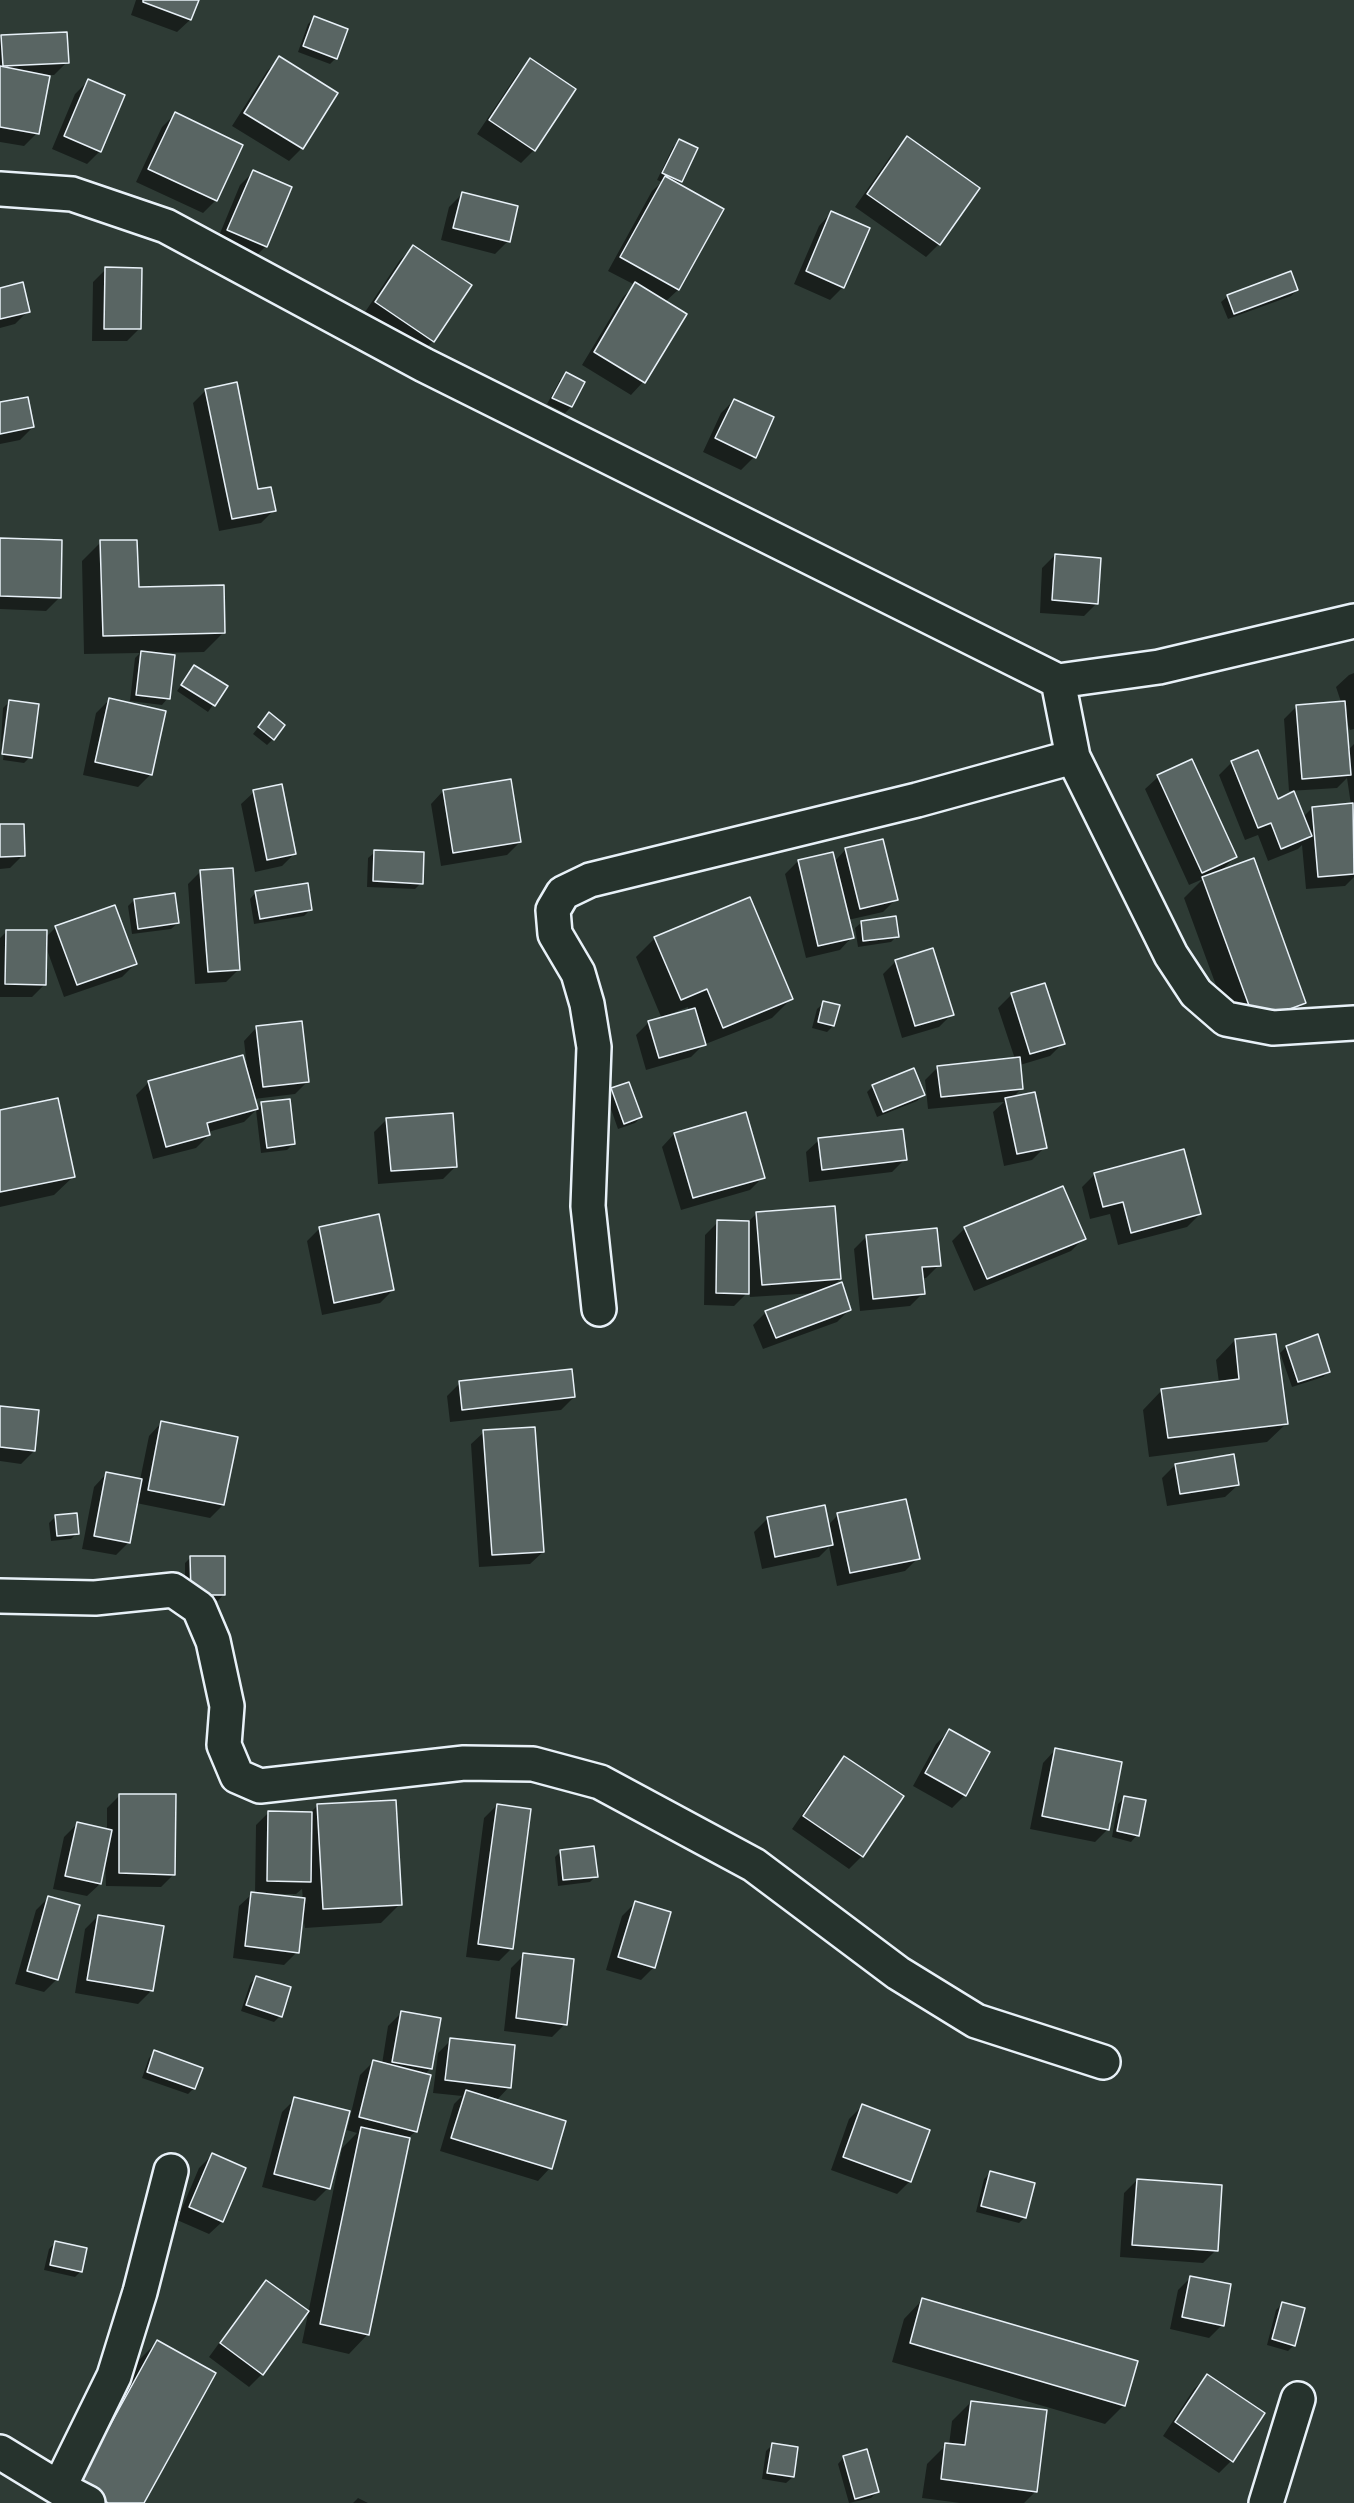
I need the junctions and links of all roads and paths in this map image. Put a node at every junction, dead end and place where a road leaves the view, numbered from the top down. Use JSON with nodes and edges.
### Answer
{"nodes":[{"id":1,"x":0,"y":189,"type":"edge"},
{"id":2,"x":1354,"y":621,"type":"edge"},
{"id":3,"x":1058,"y":681,"type":"junction"},
{"id":4,"x":1073,"y":757,"type":"junction"},
{"id":5,"x":1354,"y":1023,"type":"edge"},
{"id":6,"x":599,"y":1309,"type":"dead end"},
{"id":7,"x":0,"y":1596,"type":"edge"},
{"id":8,"x":1103,"y":2062,"type":"dead end"},
{"id":9,"x":171,"y":2171,"type":"dead end"},
{"id":10,"x":1298,"y":2399,"type":"dead end"},
{"id":11,"x":0,"y":2451,"type":"edge"},
{"id":12,"x":59,"y":2488,"type":"junction"},
{"id":13,"x":88,"y":2503,"type":"edge"},
{"id":14,"x":1266,"y":2503,"type":"edge"}],
"edges":[{"from":1,"to":3,"type":"street"},
{"from":2,"to":3,"type":"street"},
{"from":3,"to":4,"type":"street"},
{"from":4,"to":5,"type":"street"},
{"from":4,"to":6,"type":"street"},
{"from":7,"to":8,"type":"street"},
{"from":9,"to":12,"type":"street"},
{"from":10,"to":14,"type":"street"},
{"from":11,"to":12,"type":"street"},
{"from":12,"to":13,"type":"street"}]}
